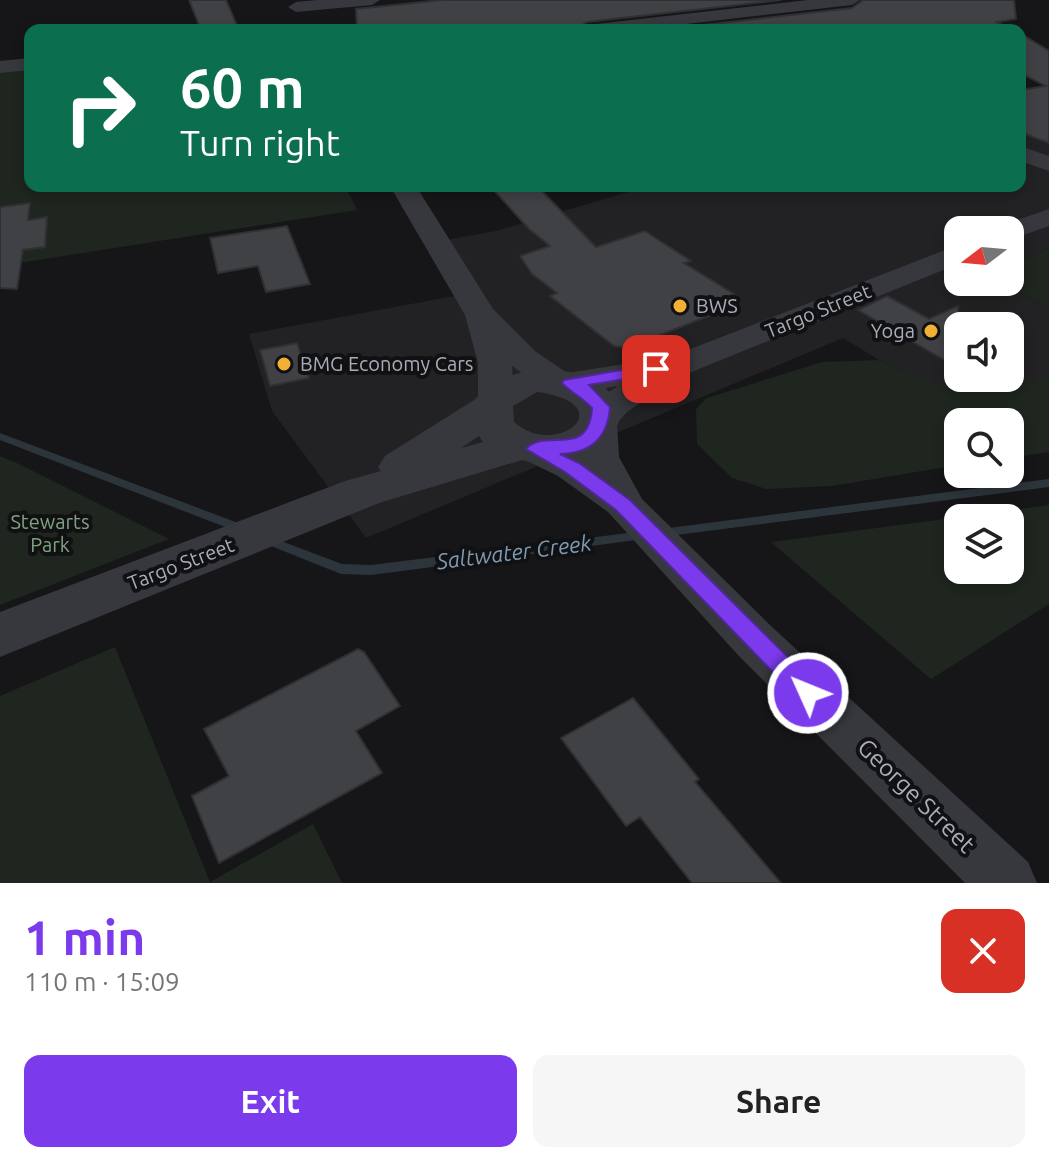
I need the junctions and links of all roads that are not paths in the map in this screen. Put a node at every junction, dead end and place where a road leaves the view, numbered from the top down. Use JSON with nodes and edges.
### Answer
{"nodes":[{"id":1,"x":372,"y":0,"type":"edge"},
{"id":2,"x":852,"y":0,"type":"edge"},
{"id":3,"x":294,"y":4,"type":"edge"},
{"id":4,"x":306,"y":24,"type":"edge"},
{"id":5,"x":640,"y":24,"type":"edge"},
{"id":6,"x":24,"y":65,"type":"edge"},
{"id":7,"x":0,"y":67,"type":"edge"},
{"id":8,"x":1026,"y":155,"type":"edge"},
{"id":9,"x":1049,"y":164,"type":"edge"},
{"id":10,"x":407,"y":192,"type":"edge"},
{"id":11,"x":1049,"y":217,"type":"edge"},
{"id":12,"x":1024,"y":227,"type":"edge"},
{"id":13,"x":944,"y":260,"type":"edge"},
{"id":14,"x":481,"y":315,"type":"junction"},
{"id":15,"x":677,"y":366,"type":"junction"},
{"id":16,"x":562,"y":382,"type":"junction"},
{"id":17,"x":493,"y":403,"type":"junction"},
{"id":18,"x":601,"y":422,"type":"junction"},
{"id":19,"x":527,"y":448,"type":"junction"},
{"id":20,"x":354,"y":496,"type":"junction"},
{"id":21,"x":624,"y":506,"type":"junction"},
{"id":22,"x":0,"y":635,"type":"edge"},
{"id":23,"x":1007,"y":883,"type":"edge"}],
"edges":[{"from":1,"to":3,"type":"street"},
{"from":2,"to":5,"type":"street"},
{"from":3,"to":4,"type":"street"},
{"from":6,"to":7,"type":"street"},
{"from":8,"to":9,"type":"street"},
{"from":10,"to":14,"type":"street"},
{"from":11,"to":12,"type":"street"},
{"from":13,"to":15,"type":"street","name":"Targo Street"},
{"from":14,"to":16,"type":"street"},
{"from":14,"to":17,"type":"street"},
{"from":15,"to":16,"type":"street","name":"Targo Street"},
{"from":15,"to":18,"type":"street","name":"Targo Street"},
{"from":16,"to":17,"type":"street"},
{"from":16,"to":18,"type":"street"},
{"from":17,"to":19,"type":"street"},
{"from":17,"to":20,"type":"street","name":"Targo Street"},
{"from":18,"to":19,"type":"street"},
{"from":18,"to":21,"type":"street","name":"George Street"},
{"from":19,"to":20,"type":"street","name":"Targo Street"},
{"from":19,"to":21,"type":"street","name":"George Street"},
{"from":20,"to":22,"type":"street","name":"Targo Street"},
{"from":21,"to":23,"type":"street","name":"George Street"}]}
